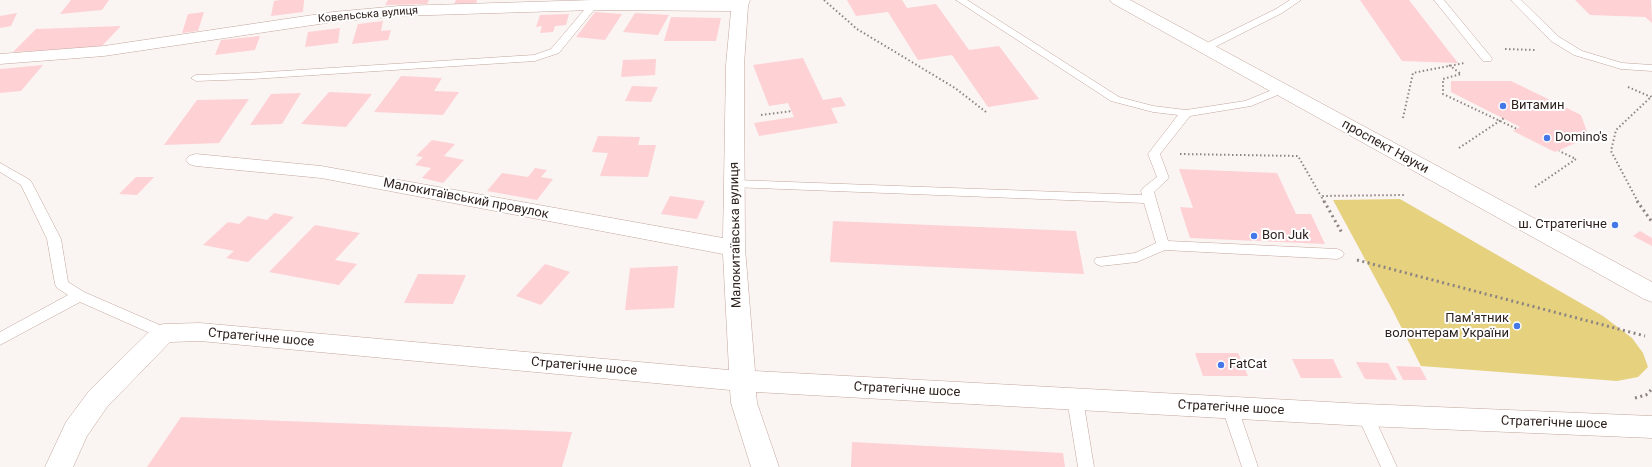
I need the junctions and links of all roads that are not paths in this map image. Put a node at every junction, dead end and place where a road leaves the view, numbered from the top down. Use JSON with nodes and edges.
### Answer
{"nodes":[{"id":1,"x":961,"y":0,"type":"edge"},
{"id":2,"x":1118,"y":0,"type":"edge"},
{"id":3,"x":1296,"y":0,"type":"edge"},
{"id":4,"x":1438,"y":0,"type":"edge"},
{"id":5,"x":1516,"y":0,"type":"edge"},
{"id":6,"x":741,"y":3,"type":"edge"},
{"id":7,"x":593,"y":5,"type":"junction"},
{"id":8,"x":1205,"y":48,"type":"junction"},
{"id":9,"x":0,"y":59,"type":"edge"},
{"id":10,"x":1488,"y":59,"type":"road end"},
{"id":11,"x":1652,"y":68,"type":"edge"},
{"id":12,"x":196,"y":78,"type":"dead end"},
{"id":13,"x":1281,"y":90,"type":"junction"},
{"id":14,"x":1186,"y":113,"type":"junction"},
{"id":15,"x":196,"y":160,"type":"dead end"},
{"id":16,"x":0,"y":167,"type":"edge"},
{"id":17,"x":735,"y":184,"type":"junction"},
{"id":18,"x":1149,"y":199,"type":"junction"},
{"id":19,"x":1164,"y":245,"type":"junction"},
{"id":20,"x":734,"y":248,"type":"junction"},
{"id":21,"x":1337,"y":254,"type":"road end"},
{"id":22,"x":1101,"y":262,"type":"dead end"},
{"id":23,"x":1651,"y":294,"type":"edge"},
{"id":24,"x":79,"y":296,"type":"junction"},
{"id":25,"x":164,"y":333,"type":"junction"},
{"id":26,"x":0,"y":339,"type":"edge"},
{"id":27,"x":742,"y":381,"type":"junction"},
{"id":28,"x":1075,"y":399,"type":"junction"},
{"id":29,"x":1230,"y":408,"type":"junction"},
{"id":30,"x":1365,"y":415,"type":"junction"},
{"id":31,"x":1652,"y":427,"type":"edge"},
{"id":32,"x":59,"y":467,"type":"edge"},
{"id":33,"x":765,"y":467,"type":"edge"},
{"id":34,"x":1086,"y":467,"type":"edge"},
{"id":35,"x":1250,"y":467,"type":"edge"},
{"id":36,"x":1389,"y":467,"type":"edge"}],
"edges":[{"from":1,"to":14,"type":"lane"},
{"from":2,"to":8,"type":"street","name":"проспект Науки"},
{"from":3,"to":8,"type":"lane"},
{"from":4,"to":10,"type":"lane"},
{"from":5,"to":11,"type":"lane"},
{"from":6,"to":7,"type":"street","name":"Ковельська вулиця"},
{"from":6,"to":17,"type":"street","name":"Малокитаївська вулиця"},
{"from":7,"to":9,"type":"street","name":"Ковельська вулиця"},
{"from":7,"to":12,"type":"lane"},
{"from":8,"to":13,"type":"street","name":"проспект Науки"},
{"from":13,"to":14,"type":"lane"},
{"from":13,"to":23,"type":"street","name":"проспект Науки"},
{"from":14,"to":18,"type":"lane"},
{"from":15,"to":20,"type":"street","name":"Малокитаївський провулок"},
{"from":16,"to":24,"type":"lane"},
{"from":17,"to":18,"type":"lane"},
{"from":17,"to":20,"type":"street","name":"Малокитаївська вулиця"},
{"from":18,"to":19,"type":"lane"},
{"from":19,"to":21,"type":"lane"},
{"from":19,"to":22,"type":"lane"},
{"from":20,"to":27,"type":"street","name":"Малокитаївська вулиця"},
{"from":24,"to":25,"type":"lane"},
{"from":24,"to":26,"type":"lane"},
{"from":25,"to":27,"type":"street","name":"Стратегічне шосе"},
{"from":25,"to":32,"type":"street"},
{"from":27,"to":28,"type":"street","name":"Стратегічне шосе"},
{"from":27,"to":33,"type":"street","name":"Малокитаївська вулиця"},
{"from":28,"to":29,"type":"street","name":"Стратегічне шосе"},
{"from":28,"to":34,"type":"lane"},
{"from":29,"to":30,"type":"street","name":"Стратегічне шосе"},
{"from":29,"to":35,"type":"lane"},
{"from":30,"to":31,"type":"street","name":"Стратегічне шосе"},
{"from":30,"to":36,"type":"lane"}]}
